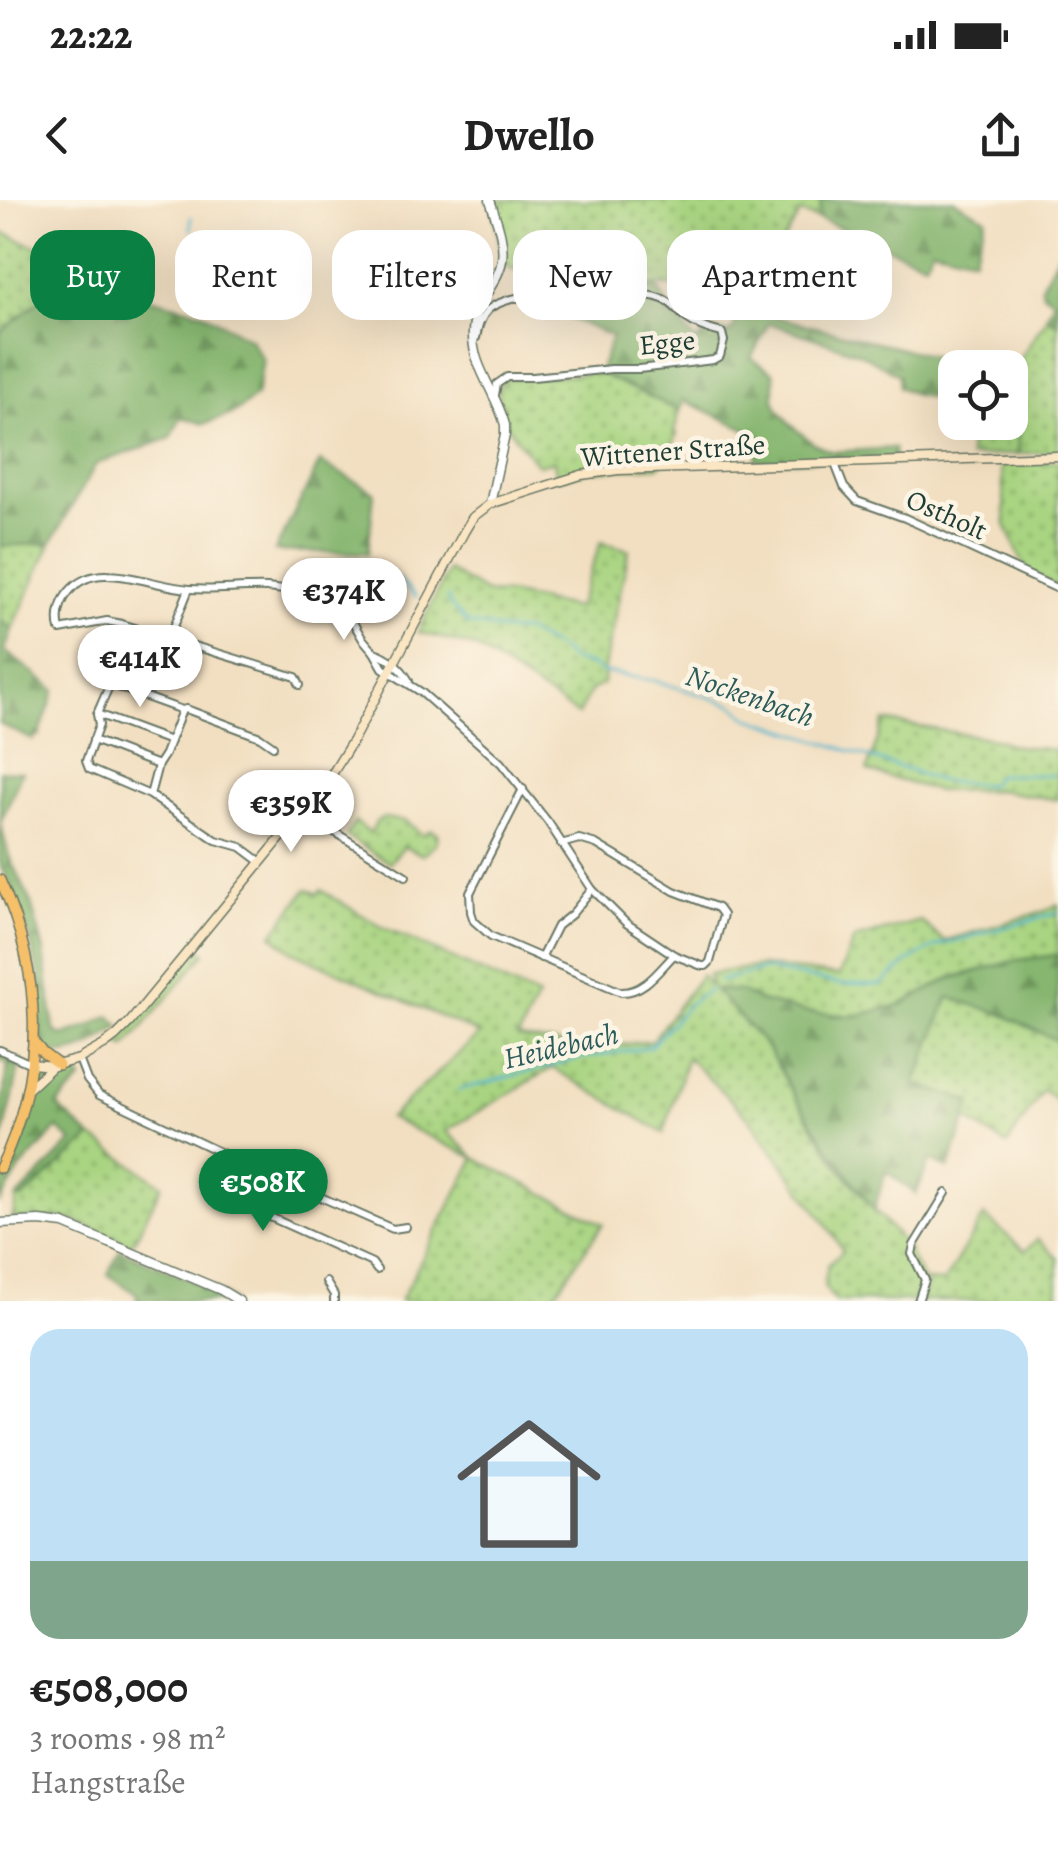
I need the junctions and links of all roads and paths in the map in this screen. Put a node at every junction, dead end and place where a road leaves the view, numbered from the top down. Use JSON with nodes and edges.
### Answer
{"nodes":[{"id":1,"x":490,"y":200,"type":"edge"},
{"id":2,"x":476,"y":354,"type":"junction"},
{"id":3,"x":495,"y":400,"type":"junction"},
{"id":4,"x":1058,"y":456,"type":"edge"},
{"id":5,"x":836,"y":464,"type":"junction"},
{"id":6,"x":490,"y":504,"type":"junction"},
{"id":7,"x":188,"y":589,"type":"junction"},
{"id":8,"x":1058,"y":589,"type":"edge"},
{"id":9,"x":169,"y":639,"type":"junction"},
{"id":10,"x":374,"y":652,"type":"junction"},
{"id":11,"x":393,"y":663,"type":"junction"},
{"id":12,"x":388,"y":673,"type":"junction"},
{"id":13,"x":409,"y":682,"type":"junction"},
{"id":14,"x":300,"y":684,"type":"dead end"},
{"id":15,"x":182,"y":710,"type":"junction"},
{"id":16,"x":98,"y":714,"type":"junction"},
{"id":17,"x":94,"y":740,"type":"junction"},
{"id":18,"x":170,"y":741,"type":"junction"},
{"id":19,"x":273,"y":746,"type":"dead end"},
{"id":20,"x":158,"y":765,"type":"junction"},
{"id":21,"x":523,"y":790,"type":"junction"},
{"id":22,"x":150,"y":795,"type":"junction"},
{"id":23,"x":302,"y":812,"type":"junction"},
{"id":24,"x":561,"y":844,"type":"junction"},
{"id":25,"x":261,"y":862,"type":"junction"},
{"id":26,"x":406,"y":876,"type":"dead end"},
{"id":27,"x":0,"y":880,"type":"edge"},
{"id":28,"x":592,"y":889,"type":"junction"},
{"id":29,"x":674,"y":954,"type":"junction"},
{"id":30,"x":541,"y":958,"type":"junction"},
{"id":31,"x":33,"y":1039,"type":"junction"},
{"id":32,"x":0,"y":1050,"type":"edge"},
{"id":33,"x":78,"y":1060,"type":"junction"},
{"id":34,"x":30,"y":1064,"type":"junction"},
{"id":35,"x":56,"y":1065,"type":"junction"},
{"id":36,"x":28,"y":1089,"type":"junction"},
{"id":37,"x":228,"y":1156,"type":"junction"},
{"id":38,"x":0,"y":1168,"type":"edge"},
{"id":39,"x":946,"y":1193,"type":"dead end"},
{"id":40,"x":0,"y":1223,"type":"edge"},
{"id":41,"x":406,"y":1227,"type":"dead end"},
{"id":42,"x":377,"y":1270,"type":"dead end"},
{"id":43,"x":326,"y":1282,"type":"dead end"},
{"id":44,"x":238,"y":1301,"type":"edge"},
{"id":45,"x":334,"y":1301,"type":"edge"},
{"id":46,"x":918,"y":1301,"type":"edge"}],
"edges":[{"from":1,"to":2,"type":"street"},
{"from":2,"to":3,"type":"street"},
{"from":2,"to":3,"type":"street","name":"Egge"},
{"from":3,"to":6,"type":"street"},
{"from":4,"to":5,"type":"main road","name":"Wittener Straße"},
{"from":5,"to":6,"type":"main road","name":"Wittener Straße"},
{"from":5,"to":8,"type":"street","name":"Ostholt"},
{"from":6,"to":11,"type":"main road"},
{"from":7,"to":9,"type":"street"},
{"from":7,"to":9,"type":"street"},
{"from":7,"to":10,"type":"street"},
{"from":9,"to":14,"type":"street"},
{"from":10,"to":11,"type":"street"},
{"from":10,"to":12,"type":"street"},
{"from":11,"to":12,"type":"main road"},
{"from":11,"to":13,"type":"street"},
{"from":12,"to":13,"type":"street"},
{"from":12,"to":23,"type":"main road"},
{"from":13,"to":21,"type":"street"},
{"from":15,"to":16,"type":"street"},
{"from":15,"to":18,"type":"street"},
{"from":15,"to":19,"type":"street"},
{"from":16,"to":17,"type":"street"},
{"from":16,"to":18,"type":"street"},
{"from":17,"to":20,"type":"street"},
{"from":17,"to":22,"type":"street"},
{"from":18,"to":20,"type":"street"},
{"from":20,"to":22,"type":"street"},
{"from":21,"to":24,"type":"street"},
{"from":21,"to":30,"type":"street"},
{"from":22,"to":25,"type":"street"},
{"from":23,"to":25,"type":"main road"},
{"from":23,"to":26,"type":"street"},
{"from":24,"to":28,"type":"street"},
{"from":24,"to":29,"type":"street"},
{"from":25,"to":33,"type":"main road"},
{"from":27,"to":31,"type":"main road"},
{"from":28,"to":29,"type":"street"},
{"from":28,"to":30,"type":"street"},
{"from":29,"to":30,"type":"street"},
{"from":31,"to":34,"type":"main road"},
{"from":31,"to":35,"type":"main road"},
{"from":32,"to":34,"type":"street"},
{"from":33,"to":35,"type":"main road"},
{"from":33,"to":37,"type":"street"},
{"from":34,"to":35,"type":"main road"},
{"from":34,"to":36,"type":"main road"},
{"from":35,"to":36,"type":"main road"},
{"from":36,"to":38,"type":"main road"},
{"from":37,"to":41,"type":"street"},
{"from":37,"to":42,"type":"street"},
{"from":39,"to":46,"type":"street"},
{"from":40,"to":44,"type":"street"},
{"from":43,"to":45,"type":"street"}]}
